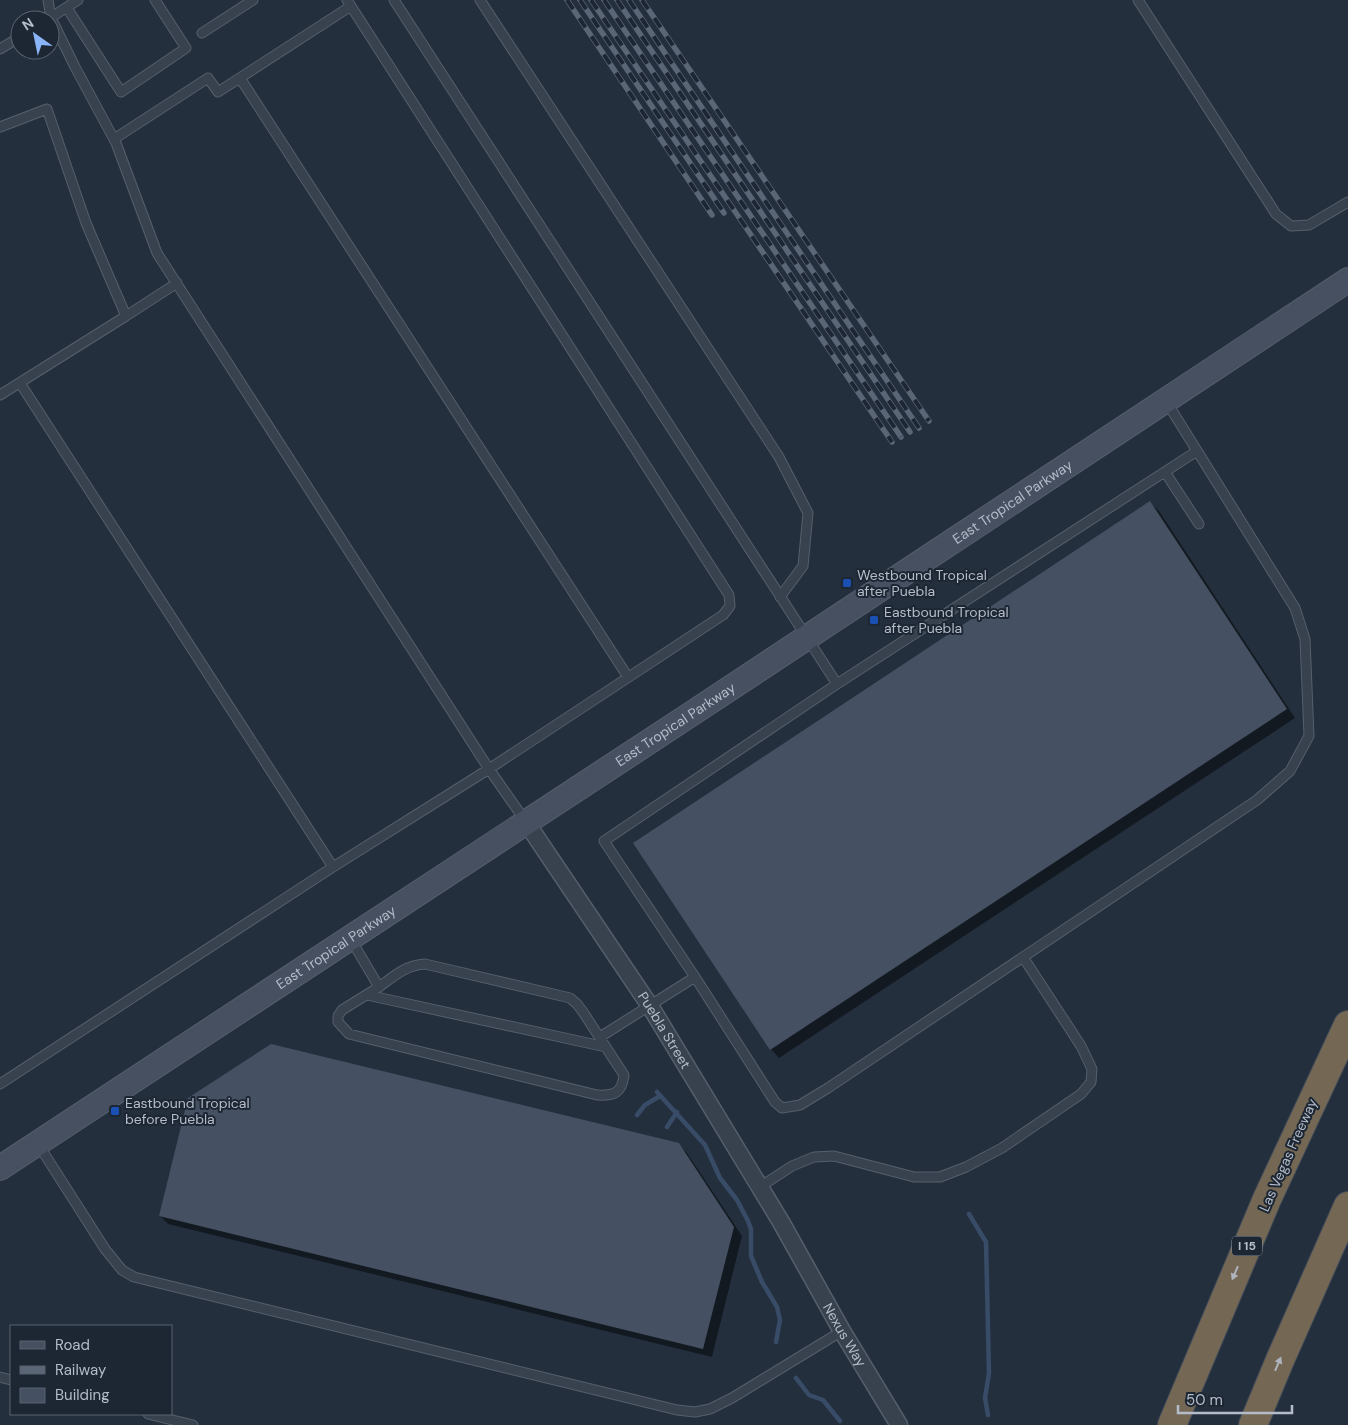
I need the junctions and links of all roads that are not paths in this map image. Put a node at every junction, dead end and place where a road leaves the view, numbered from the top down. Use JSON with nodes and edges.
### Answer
{"nodes":[{"id":1,"x":78,"y":0,"type":"edge"},
{"id":2,"x":155,"y":0,"type":"edge"},
{"id":3,"x":252,"y":0,"type":"edge"},
{"id":4,"x":394,"y":0,"type":"edge"},
{"id":5,"x":480,"y":0,"type":"edge"},
{"id":6,"x":1138,"y":0,"type":"edge"},
{"id":7,"x":349,"y":3,"type":"edge"},
{"id":8,"x":67,"y":8,"type":"junction"},
{"id":9,"x":60,"y":12,"type":"edge"},
{"id":10,"x":202,"y":33,"type":"dead end"},
{"id":11,"x":60,"y":39,"type":"edge"},
{"id":12,"x":240,"y":78,"type":"junction"},
{"id":13,"x":0,"y":126,"type":"edge"},
{"id":14,"x":114,"y":139,"type":"junction"},
{"id":15,"x":1348,"y":202,"type":"edge"},
{"id":16,"x":1348,"y":280,"type":"edge"},
{"id":17,"x":177,"y":283,"type":"junction"},
{"id":18,"x":126,"y":316,"type":"junction"},
{"id":19,"x":20,"y":383,"type":"junction"},
{"id":20,"x":0,"y":395,"type":"edge"},
{"id":21,"x":1165,"y":401,"type":"junction"},
{"id":22,"x":1197,"y":451,"type":"junction"},
{"id":23,"x":1165,"y":472,"type":"junction"},
{"id":24,"x":1199,"y":524,"type":"dead end"},
{"id":25,"x":780,"y":597,"type":"junction"},
{"id":26,"x":806,"y":638,"type":"junction"},
{"id":27,"x":628,"y":678,"type":"junction"},
{"id":28,"x":837,"y":684,"type":"junction"},
{"id":29,"x":489,"y":769,"type":"junction"},
{"id":30,"x":526,"y":822,"type":"junction"},
{"id":31,"x":333,"y":868,"type":"junction"},
{"id":32,"x":350,"y":938,"type":"junction"},
{"id":33,"x":1023,"y":957,"type":"junction"},
{"id":34,"x":695,"y":977,"type":"junction"},
{"id":35,"x":379,"y":987,"type":"junction"},
{"id":36,"x":367,"y":995,"type":"junction"},
{"id":37,"x":650,"y":1006,"type":"junction"},
{"id":38,"x":1348,"y":1018,"type":"edge"},
{"id":39,"x":1348,"y":1024,"type":"edge"},
{"id":40,"x":600,"y":1037,"type":"junction"},
{"id":41,"x":606,"y":1047,"type":"junction"},
{"id":42,"x":1327,"y":1069,"type":"junction"},
{"id":43,"x":0,"y":1084,"type":"edge"},
{"id":44,"x":38,"y":1143,"type":"junction"},
{"id":45,"x":0,"y":1168,"type":"edge"},
{"id":46,"x":760,"y":1187,"type":"junction"},
{"id":47,"x":1348,"y":1206,"type":"edge"},
{"id":48,"x":793,"y":1243,"type":"joint"},
{"id":49,"x":842,"y":1330,"type":"junction"},
{"id":50,"x":152,"y":1415,"type":"edge"},
{"id":51,"x":193,"y":1425,"type":"edge"},
{"id":52,"x":899,"y":1425,"type":"edge"},
{"id":53,"x":1172,"y":1425,"type":"edge"},
{"id":54,"x":1253,"y":1425,"type":"edge"}],
"edges":[{"from":1,"to":8,"type":"lane"},
{"from":2,"to":8,"type":"lane"},
{"from":3,"to":10,"type":"lane"},
{"from":4,"to":25,"type":"lane"},
{"from":5,"to":25,"type":"lane"},
{"from":6,"to":15,"type":"lane"},
{"from":7,"to":12,"type":"lane"},
{"from":7,"to":27,"type":"lane"},
{"from":8,"to":9,"type":"lane"},
{"from":11,"to":14,"type":"lane"},
{"from":12,"to":14,"type":"lane"},
{"from":12,"to":27,"type":"lane"},
{"from":13,"to":18,"type":"lane"},
{"from":14,"to":17,"type":"lane"},
{"from":16,"to":21,"type":"street","name":"East Tropical Parkway"},
{"from":17,"to":18,"type":"lane"},
{"from":17,"to":29,"type":"lane"},
{"from":18,"to":19,"type":"lane"},
{"from":19,"to":20,"type":"lane"},
{"from":19,"to":31,"type":"lane"},
{"from":21,"to":22,"type":"lane"},
{"from":21,"to":26,"type":"street","name":"East Tropical Parkway"},
{"from":22,"to":23,"type":"lane"},
{"from":22,"to":33,"type":"lane"},
{"from":23,"to":24,"type":"lane"},
{"from":23,"to":28,"type":"lane"},
{"from":25,"to":26,"type":"lane"},
{"from":26,"to":28,"type":"lane"},
{"from":26,"to":30,"type":"street","name":"East Tropical Parkway"},
{"from":27,"to":29,"type":"lane"},
{"from":28,"to":34,"type":"lane"},
{"from":29,"to":30,"type":"lane"},
{"from":29,"to":31,"type":"lane"},
{"from":30,"to":32,"type":"street","name":"East Tropical Parkway"},
{"from":30,"to":37,"type":"street","name":"Puebla Street"},
{"from":31,"to":43,"type":"lane"},
{"from":32,"to":35,"type":"lane"},
{"from":32,"to":44,"type":"street","name":"East Tropical Parkway"},
{"from":33,"to":34,"type":"lane"},
{"from":33,"to":46,"type":"lane"},
{"from":34,"to":37,"type":"lane"},
{"from":35,"to":36,"type":"lane"},
{"from":35,"to":40,"type":"lane"},
{"from":36,"to":41,"type":"lane"},
{"from":36,"to":41,"type":"lane"},
{"from":37,"to":40,"type":"lane"},
{"from":37,"to":46,"type":"street","name":"Puebla Street"},
{"from":38,"to":42,"type":"highway"},
{"from":39,"to":42,"type":"highway","name":"Las Vegas Freeway","number":"I 15"},
{"from":40,"to":41,"type":"lane"},
{"from":42,"to":53,"type":"highway","name":"Las Vegas Freeway","number":"I 15","one_way":true},
{"from":44,"to":45,"type":"street","name":"East Tropical Parkway"},
{"from":44,"to":49,"type":"lane"},
{"from":46,"to":48,"type":"street","name":"Puebla Street"},
{"from":54,"to":47,"type":"highway","one_way":true},
{"from":48,"to":49,"type":"street","name":"Nexus Way"},
{"from":49,"to":52,"type":"street","name":"Nexus Way"},
{"from":50,"to":51,"type":"lane"}]}
